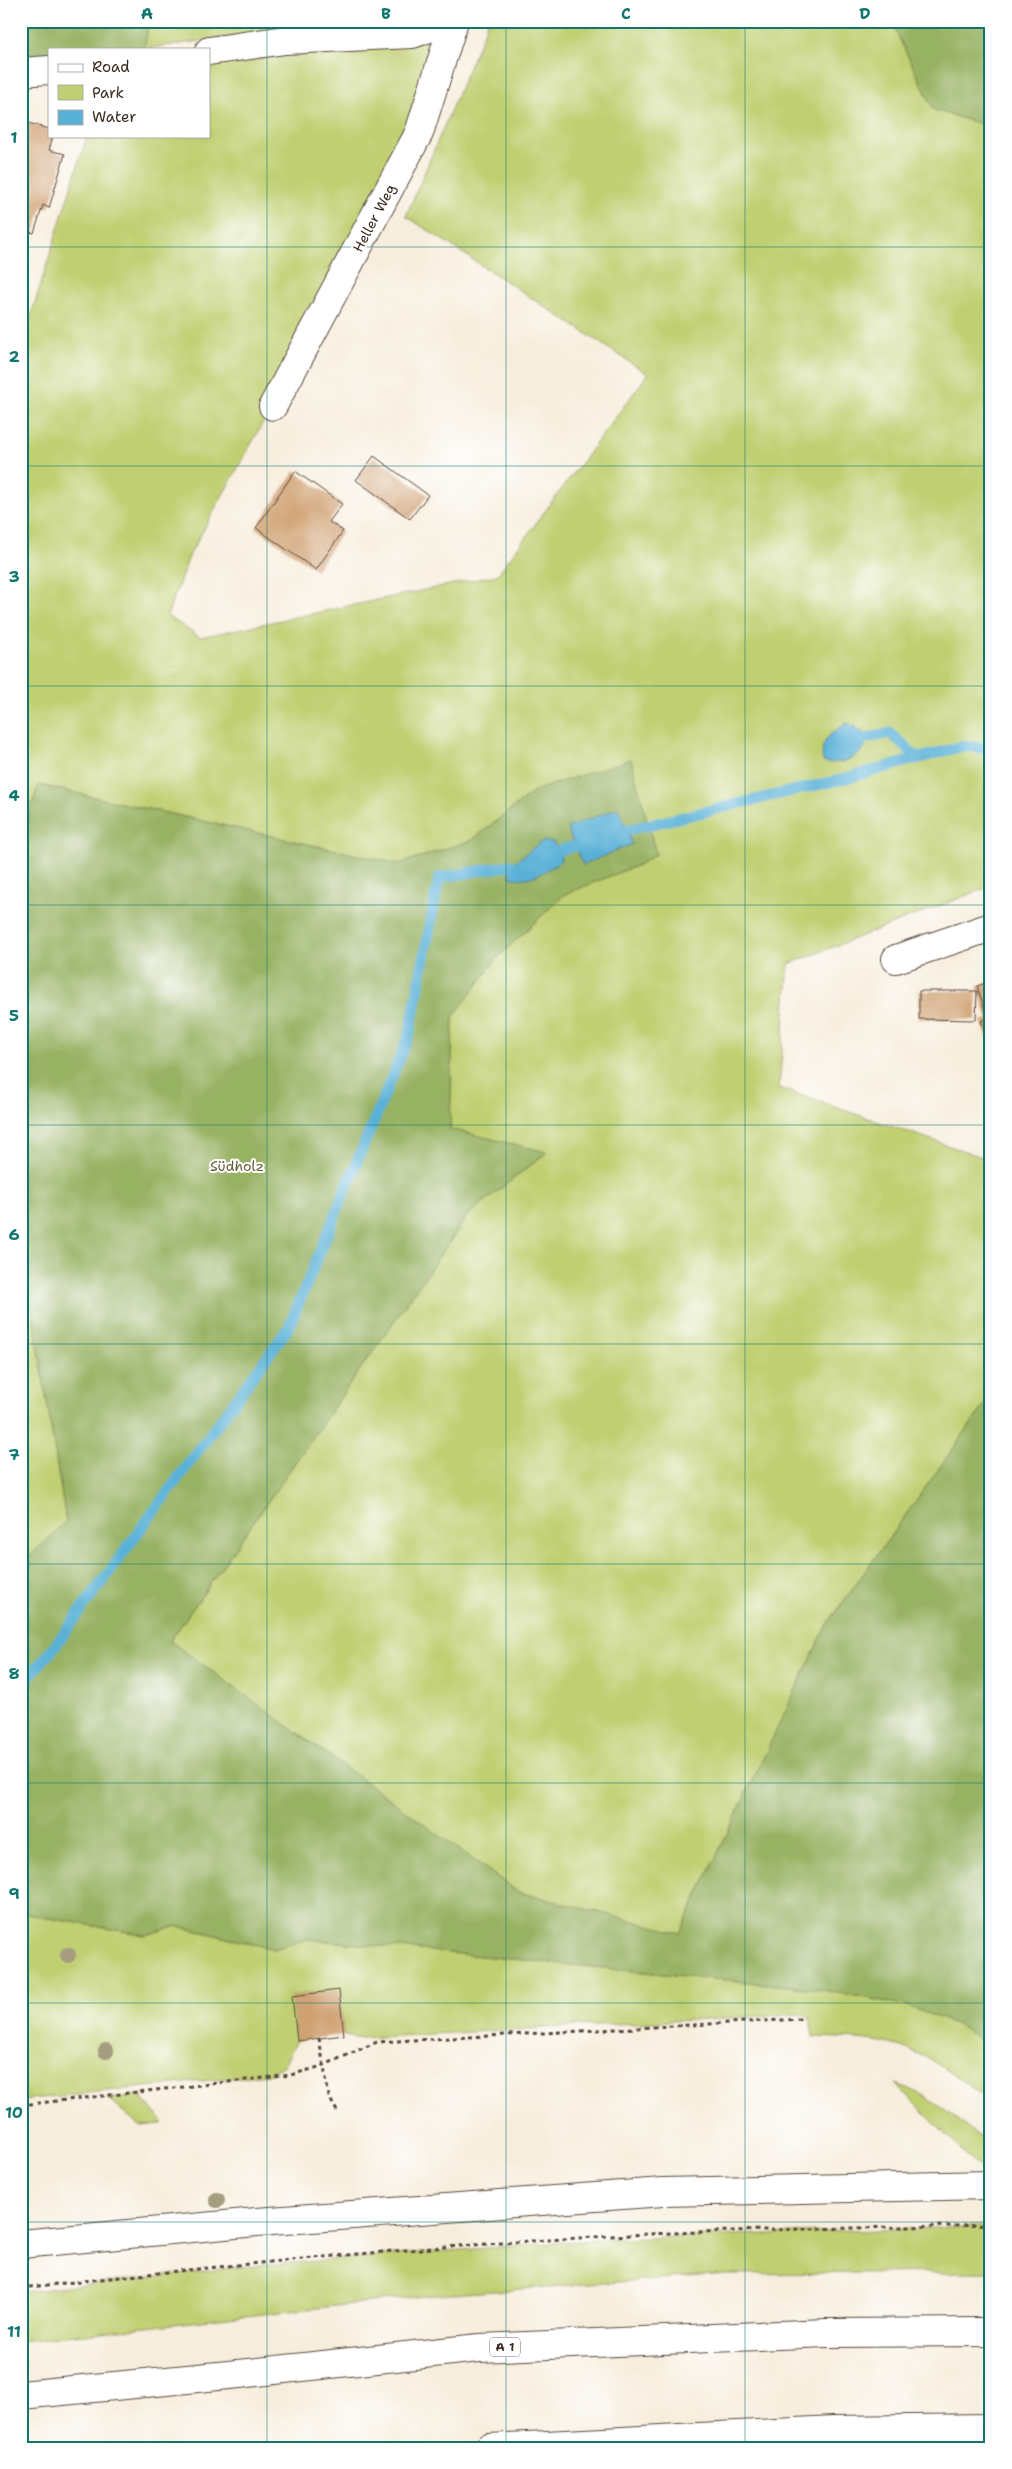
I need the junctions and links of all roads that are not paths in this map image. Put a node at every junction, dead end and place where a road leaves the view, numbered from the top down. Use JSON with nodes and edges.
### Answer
{"nodes":[{"id":1,"x":449,"y":21,"type":"edge"},
{"id":2,"x":454,"y":21,"type":"edge"},
{"id":3,"x":210,"y":51,"type":"edge"},
{"id":4,"x":48,"y":70,"type":"edge"},
{"id":5,"x":21,"y":72,"type":"edge"},
{"id":6,"x":273,"y":406,"type":"dead end"},
{"id":7,"x":991,"y":927,"type":"edge"},
{"id":8,"x":896,"y":959,"type":"dead end"},
{"id":9,"x":991,"y":2185,"type":"edge"},
{"id":10,"x":21,"y":2244,"type":"edge"},
{"id":11,"x":991,"y":2332,"type":"edge"},
{"id":12,"x":21,"y":2394,"type":"edge"},
{"id":13,"x":991,"y":2428,"type":"edge"},
{"id":14,"x":489,"y":2448,"type":"edge"}],
"edges":[{"from":1,"to":3,"type":"main road"},
{"from":2,"to":6,"type":"main road","name":"Heller Weg"},
{"from":4,"to":5,"type":"main road"},
{"from":7,"to":8,"type":"main road"},
{"from":9,"to":10,"type":"main road"},
{"from":11,"to":12,"type":"main road","number":"A 1"},
{"from":13,"to":14,"type":"main road"}]}
